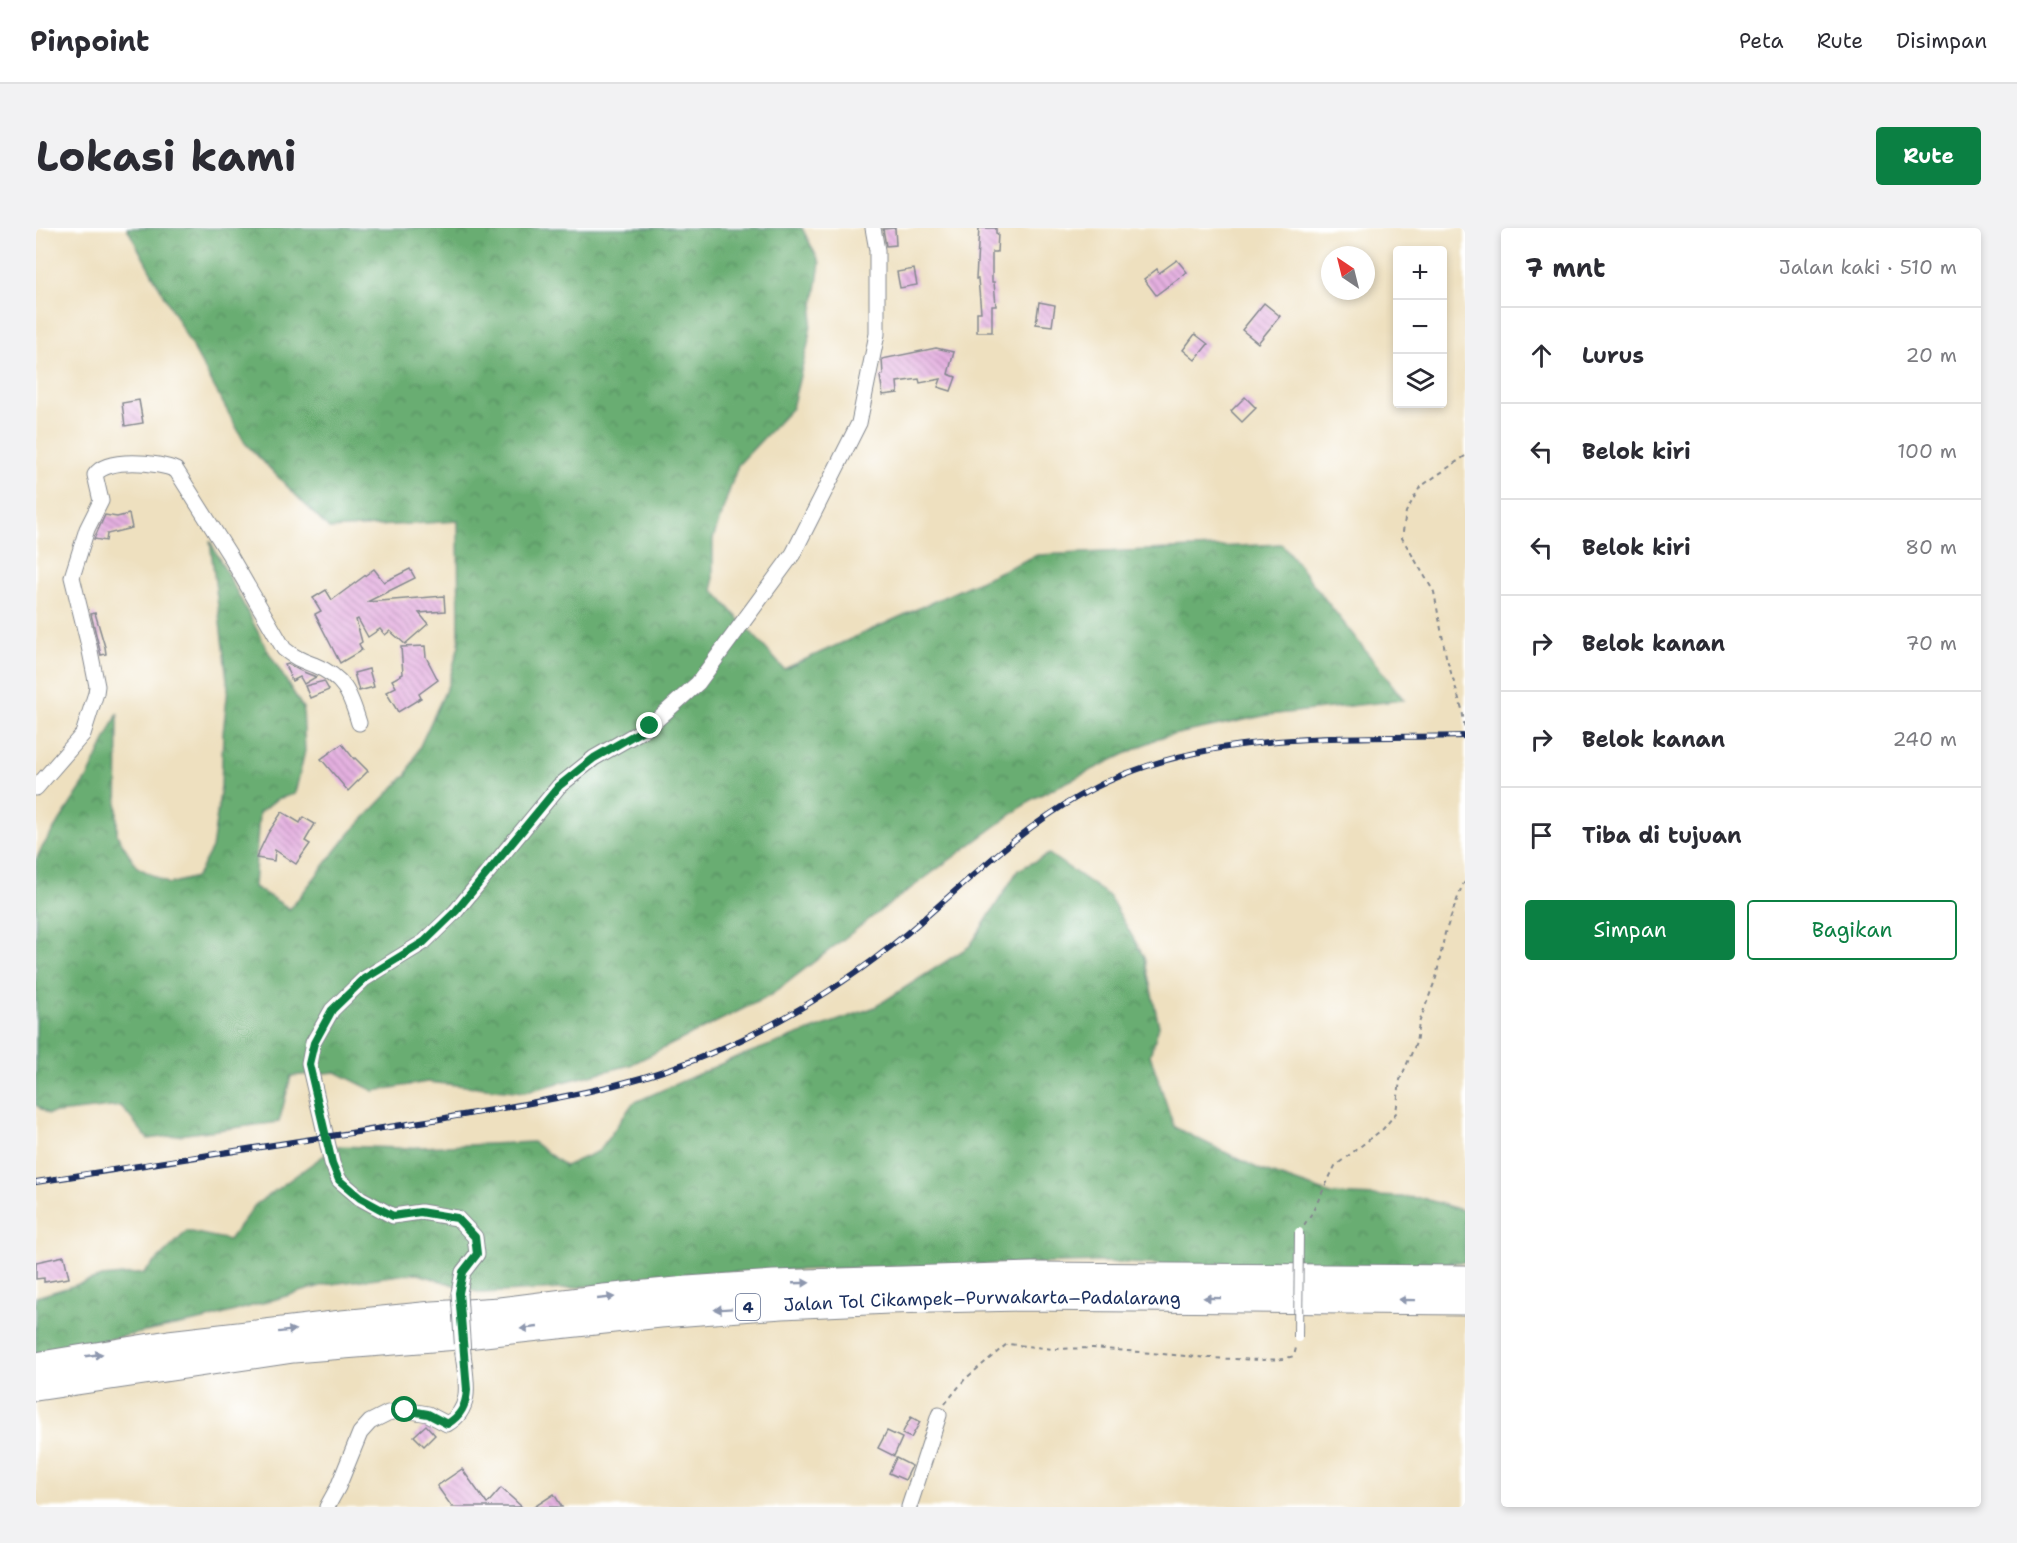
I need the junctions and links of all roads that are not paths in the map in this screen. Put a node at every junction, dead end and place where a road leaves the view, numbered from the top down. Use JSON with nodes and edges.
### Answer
{"nodes":[{"id":1,"x":873,"y":228,"type":"edge"},
{"id":2,"x":359,"y":723,"type":"dead end"},
{"id":3,"x":36,"y":788,"type":"edge"},
{"id":4,"x":1299,"y":1233,"type":"road end"},
{"id":5,"x":1465,"y":1279,"type":"edge"},
{"id":6,"x":1465,"y":1301,"type":"edge"},
{"id":7,"x":1298,"y":1338,"type":"road end"},
{"id":8,"x":36,"y":1366,"type":"edge"},
{"id":9,"x":36,"y":1387,"type":"edge"},
{"id":10,"x":939,"y":1415,"type":"road end"},
{"id":11,"x":327,"y":1507,"type":"edge"},
{"id":12,"x":909,"y":1507,"type":"edge"}],
"edges":[{"from":1,"to":11,"type":"street","bridge":true},
{"from":2,"to":3,"type":"street"},
{"from":4,"to":7,"type":"lane","bridge":true},
{"from":8,"to":5,"type":"highway","name":"Jalan Tol Cikampek–Purwakarta–Padalarang","number":"4","one_way":true},
{"from":6,"to":9,"type":"highway","name":"Jalan Tol Cikampek–Purwakarta–Padalarang","number":"4","one_way":true},
{"from":10,"to":12,"type":"street"}]}
